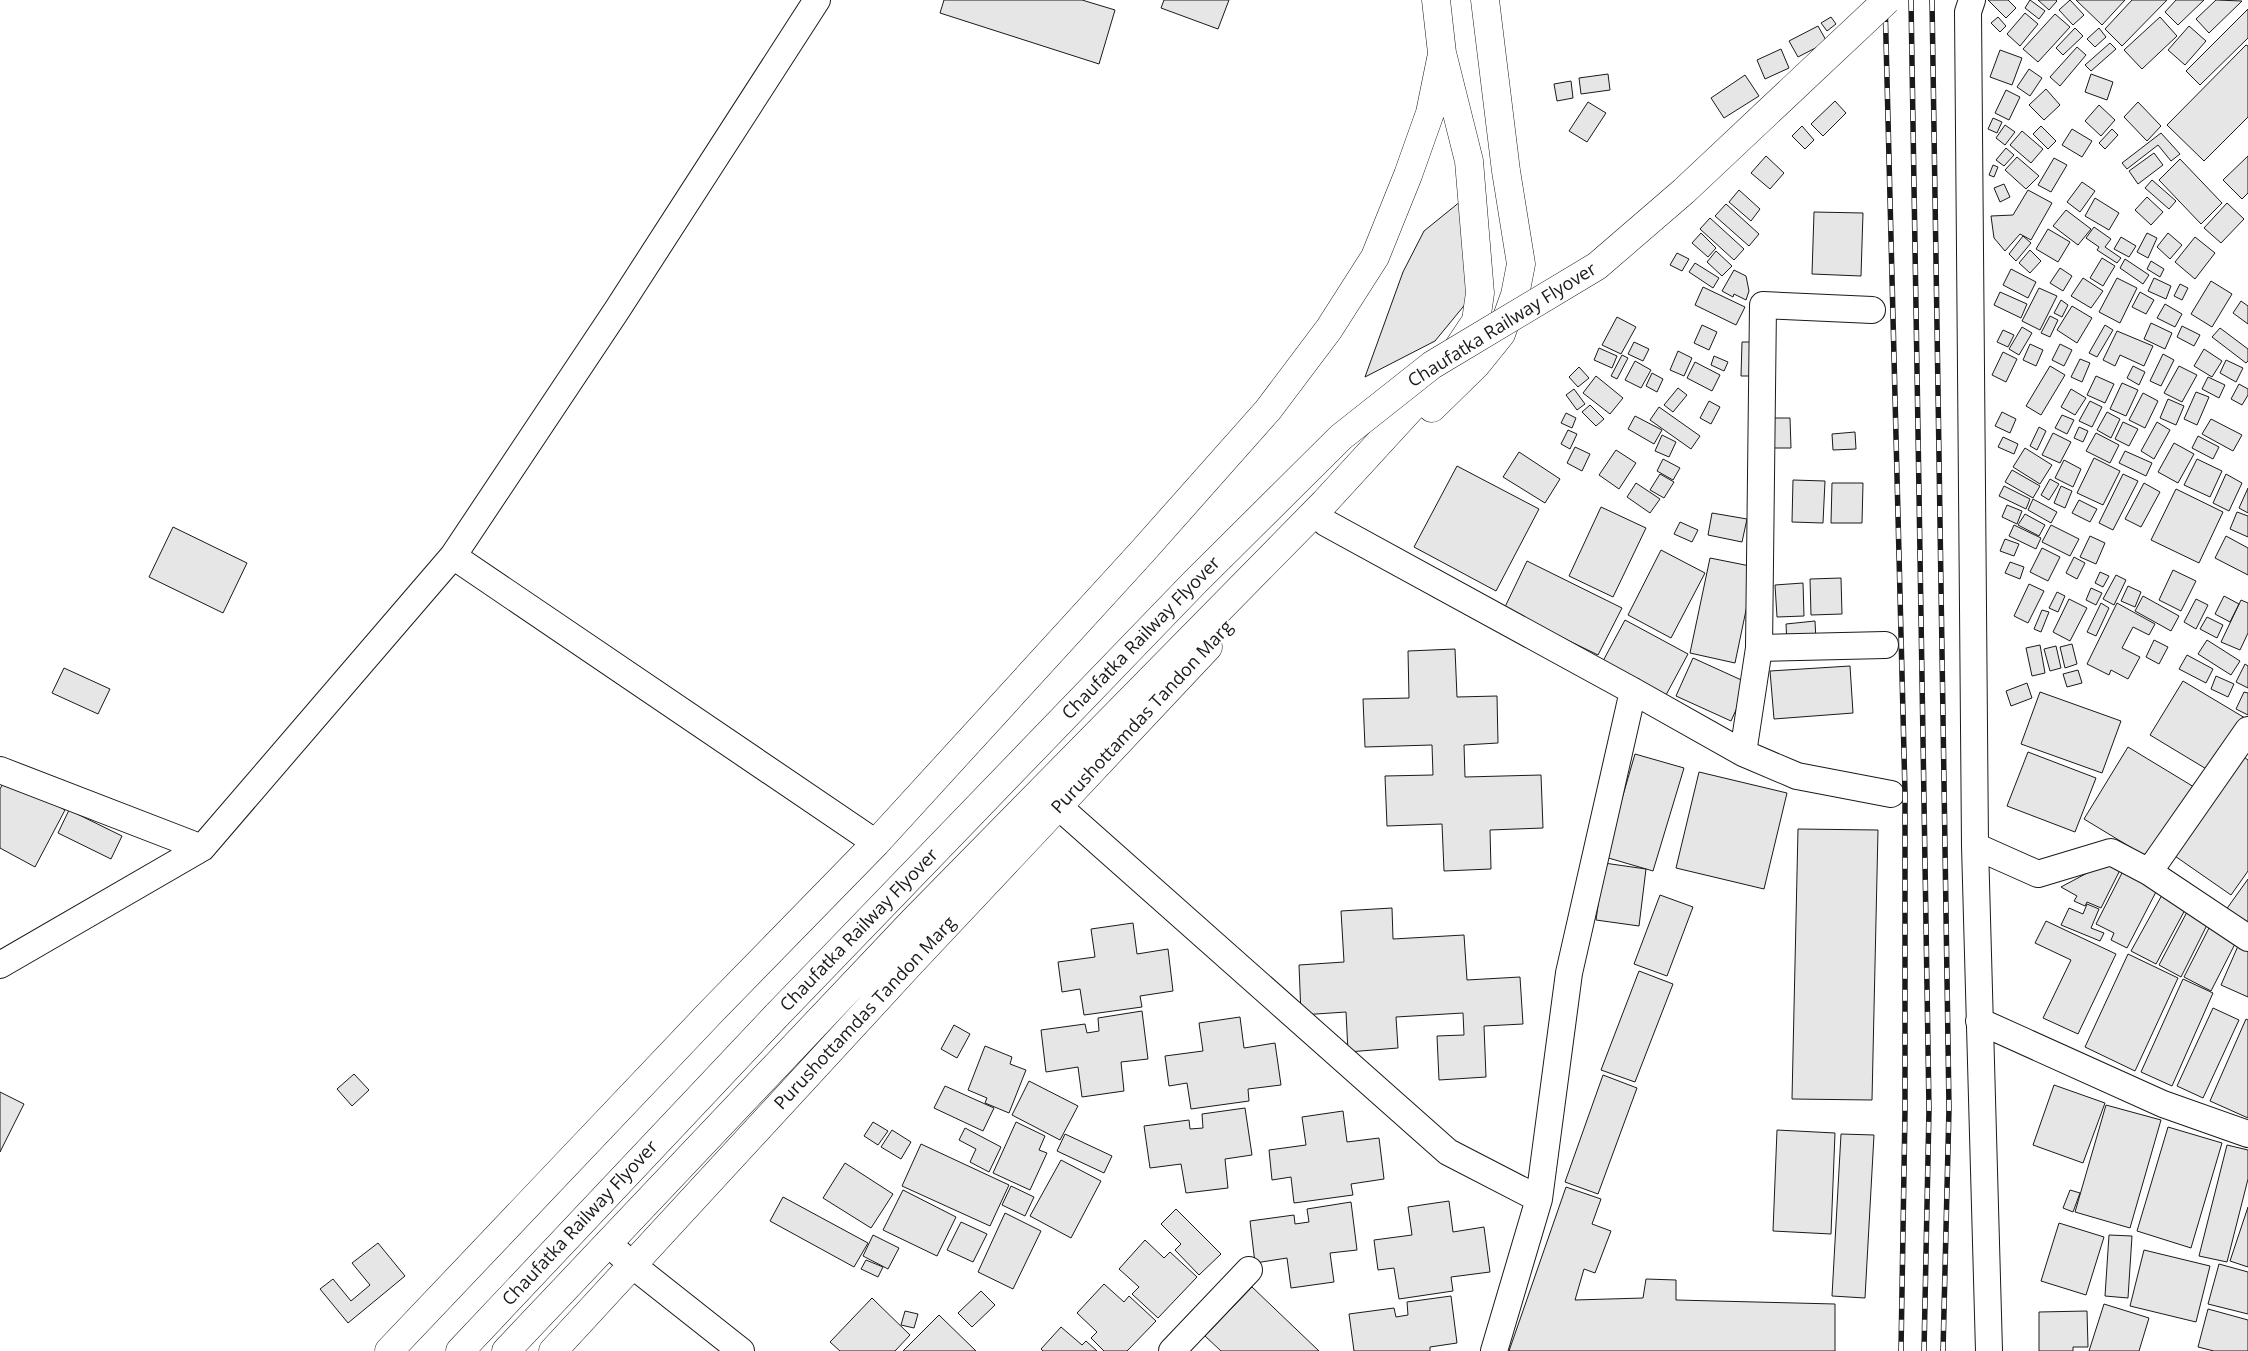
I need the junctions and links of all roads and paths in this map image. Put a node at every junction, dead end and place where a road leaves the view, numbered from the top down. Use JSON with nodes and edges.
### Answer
{"nodes":[{"id":1,"x":817,"y":0,"type":"edge"},
{"id":2,"x":1436,"y":0,"type":"edge"},
{"id":3,"x":1485,"y":0,"type":"edge"},
{"id":4,"x":1887,"y":0,"type":"edge"},
{"id":5,"x":1972,"y":0,"type":"edge"},
{"id":6,"x":1442,"y":53,"type":"junction"},
{"id":7,"x":1872,"y":310,"type":"dead end"},
{"id":8,"x":1326,"y":523,"type":"junction"},
{"id":9,"x":453,"y":556,"type":"junction"},
{"id":10,"x":1885,"y":645,"type":"dead end"},
{"id":11,"x":1759,"y":648,"type":"junction"},
{"id":12,"x":1633,"y":690,"type":"junction"},
{"id":13,"x":2248,"y":730,"type":"edge"},
{"id":14,"x":1743,"y":753,"type":"junction"},
{"id":15,"x":0,"y":770,"type":"edge"},
{"id":16,"x":1891,"y":794,"type":"dead end"},
{"id":17,"x":1051,"y":797,"type":"junction"},
{"id":18,"x":876,"y":842,"type":"junction"},
{"id":19,"x":1976,"y":846,"type":"junction"},
{"id":20,"x":202,"y":848,"type":"junction"},
{"id":21,"x":2149,"y":872,"type":"junction"},
{"id":22,"x":2248,"y":938,"type":"edge"},
{"id":23,"x":0,"y":965,"type":"edge"},
{"id":24,"x":1978,"y":1020,"type":"junction"},
{"id":25,"x":2248,"y":1134,"type":"edge"},
{"id":26,"x":1539,"y":1199,"type":"junction"},
{"id":27,"x":608,"y":1243,"type":"junction"},
{"id":28,"x":631,"y":1264,"type":"junction"},
{"id":29,"x":1249,"y":1270,"type":"dead end"},
{"id":30,"x":389,"y":1351,"type":"edge"},
{"id":31,"x":460,"y":1351,"type":"edge"},
{"id":32,"x":506,"y":1351,"type":"edge"},
{"id":33,"x":553,"y":1351,"type":"edge"},
{"id":34,"x":741,"y":1351,"type":"edge"},
{"id":35,"x":1172,"y":1351,"type":"edge"},
{"id":36,"x":1494,"y":1351,"type":"edge"},
{"id":37,"x":1989,"y":1351,"type":"edge"}],
"edges":[{"from":1,"to":9,"type":"street"},
{"from":2,"to":6,"type":"main road"},
{"from":3,"to":8,"type":"main road","name":"Purushottamdas Tandon Marg"},
{"from":4,"to":31,"type":"main road","name":"Chaufatka Railway Flyover","bridge":true},
{"from":5,"to":19,"type":"street"},
{"from":6,"to":17,"type":"main road"},
{"from":6,"to":18,"type":"main road"},
{"from":7,"to":11,"type":"street"},
{"from":8,"to":12,"type":"street"},
{"from":8,"to":17,"type":"main road","name":"Purushottamdas Tandon Marg"},
{"from":9,"to":18,"type":"street"},
{"from":9,"to":20,"type":"street"},
{"from":10,"to":11,"type":"street"},
{"from":11,"to":14,"type":"street"},
{"from":12,"to":14,"type":"street"},
{"from":12,"to":26,"type":"street"},
{"from":13,"to":21,"type":"street"},
{"from":14,"to":16,"type":"street"},
{"from":15,"to":20,"type":"street"},
{"from":17,"to":26,"type":"street"},
{"from":17,"to":27,"type":"main road"},
{"from":17,"to":28,"type":"main road","name":"Purushottamdas Tandon Marg"},
{"from":18,"to":30,"type":"main road"},
{"from":19,"to":21,"type":"street"},
{"from":19,"to":24,"type":"street"},
{"from":20,"to":23,"type":"street"},
{"from":21,"to":22,"type":"street"},
{"from":24,"to":25,"type":"street"},
{"from":24,"to":37,"type":"street"},
{"from":26,"to":36,"type":"street"},
{"from":27,"to":28,"type":"street"},
{"from":27,"to":32,"type":"main road"},
{"from":28,"to":33,"type":"main road","name":"Purushottamdas Tandon Marg"},
{"from":28,"to":34,"type":"street"},
{"from":29,"to":35,"type":"street"}]}
